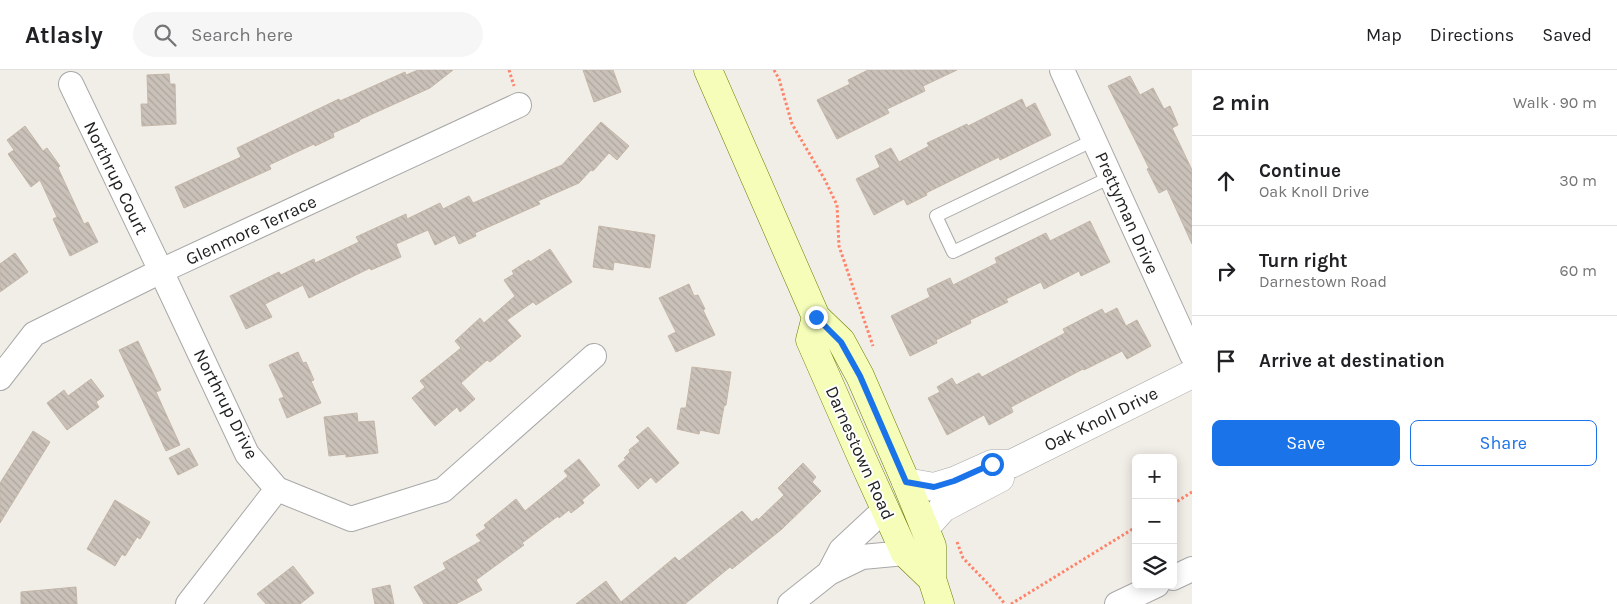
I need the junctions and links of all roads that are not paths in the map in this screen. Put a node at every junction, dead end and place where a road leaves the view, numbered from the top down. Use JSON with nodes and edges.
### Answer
{"nodes":[{"id":1,"x":708,"y":70,"type":"edge"},
{"id":2,"x":1062,"y":70,"type":"edge"},
{"id":3,"x":71,"y":84,"type":"dead end"},
{"id":4,"x":519,"y":105,"type":"dead end"},
{"id":5,"x":1094,"y":140,"type":"junction"},
{"id":6,"x":1112,"y":176,"type":"junction"},
{"id":7,"x":161,"y":271,"type":"junction"},
{"id":8,"x":816,"y":317,"type":"junction"},
{"id":9,"x":1192,"y":355,"type":"edge"},
{"id":10,"x":594,"y":356,"type":"dead end"},
{"id":11,"x":1192,"y":374,"type":"edge"},
{"id":12,"x":0,"y":378,"type":"edge"},
{"id":13,"x":876,"y":413,"type":"junction"},
{"id":14,"x":1011,"y":464,"type":"junction"},
{"id":15,"x":906,"y":482,"type":"junction"},
{"id":16,"x":277,"y":489,"type":"junction"},
{"id":17,"x":885,"y":509,"type":"junction"},
{"id":18,"x":926,"y":527,"type":"junction"},
{"id":19,"x":905,"y":553,"type":"junction"},
{"id":20,"x":1192,"y":569,"type":"edge"},
{"id":21,"x":828,"y":573,"type":"junction"},
{"id":22,"x":1177,"y":576,"type":"edge"},
{"id":23,"x":1149,"y":589,"type":"edge"},
{"id":24,"x":936,"y":592,"type":"edge"},
{"id":25,"x":188,"y":604,"type":"edge"},
{"id":26,"x":790,"y":604,"type":"edge"},
{"id":27,"x":1117,"y":604,"type":"edge"}],
"edges":[{"from":1,"to":8,"type":"main road","name":"Darnestown Road"},
{"from":2,"to":5,"type":"street","name":"Prettyman Drive"},
{"from":3,"to":7,"type":"street","name":"Northrup Court"},
{"from":4,"to":7,"type":"street","name":"Glenmore Terrace"},
{"from":5,"to":6,"type":"street","name":"Prettyman Drive"},
{"from":5,"to":6,"type":"lane"},
{"from":6,"to":9,"type":"street","name":"Prettyman Drive"},
{"from":7,"to":12,"type":"street","name":"Glenmore Terrace"},
{"from":7,"to":16,"type":"street","name":"Northrup Drive"},
{"from":8,"to":13,"type":"main road","name":"Darnestown Road"},
{"from":8,"to":17,"type":"main road","name":"Darnestown Road"},
{"from":10,"to":16,"type":"street","name":"Northrup Drive"},
{"from":11,"to":14,"type":"street","name":"Oak Knoll Drive"},
{"from":13,"to":15,"type":"main road","name":"Darnestown Road"},
{"from":13,"to":17,"type":"main road"},
{"from":14,"to":15,"type":"street","name":"Oak Knoll Drive"},
{"from":14,"to":18,"type":"street","name":"Oak Knoll Drive"},
{"from":15,"to":18,"type":"main road","name":"Darnestown Road"},
{"from":16,"to":25,"type":"street"},
{"from":17,"to":19,"type":"main road","name":"Darnestown Road"},
{"from":17,"to":21,"type":"street"},
{"from":18,"to":24,"type":"main road","name":"Darnestown Road"},
{"from":19,"to":21,"type":"street"},
{"from":19,"to":24,"type":"main road","name":"Darnestown Road"},
{"from":20,"to":22,"type":"street"},
{"from":21,"to":26,"type":"street"},
{"from":23,"to":27,"type":"street"}]}
